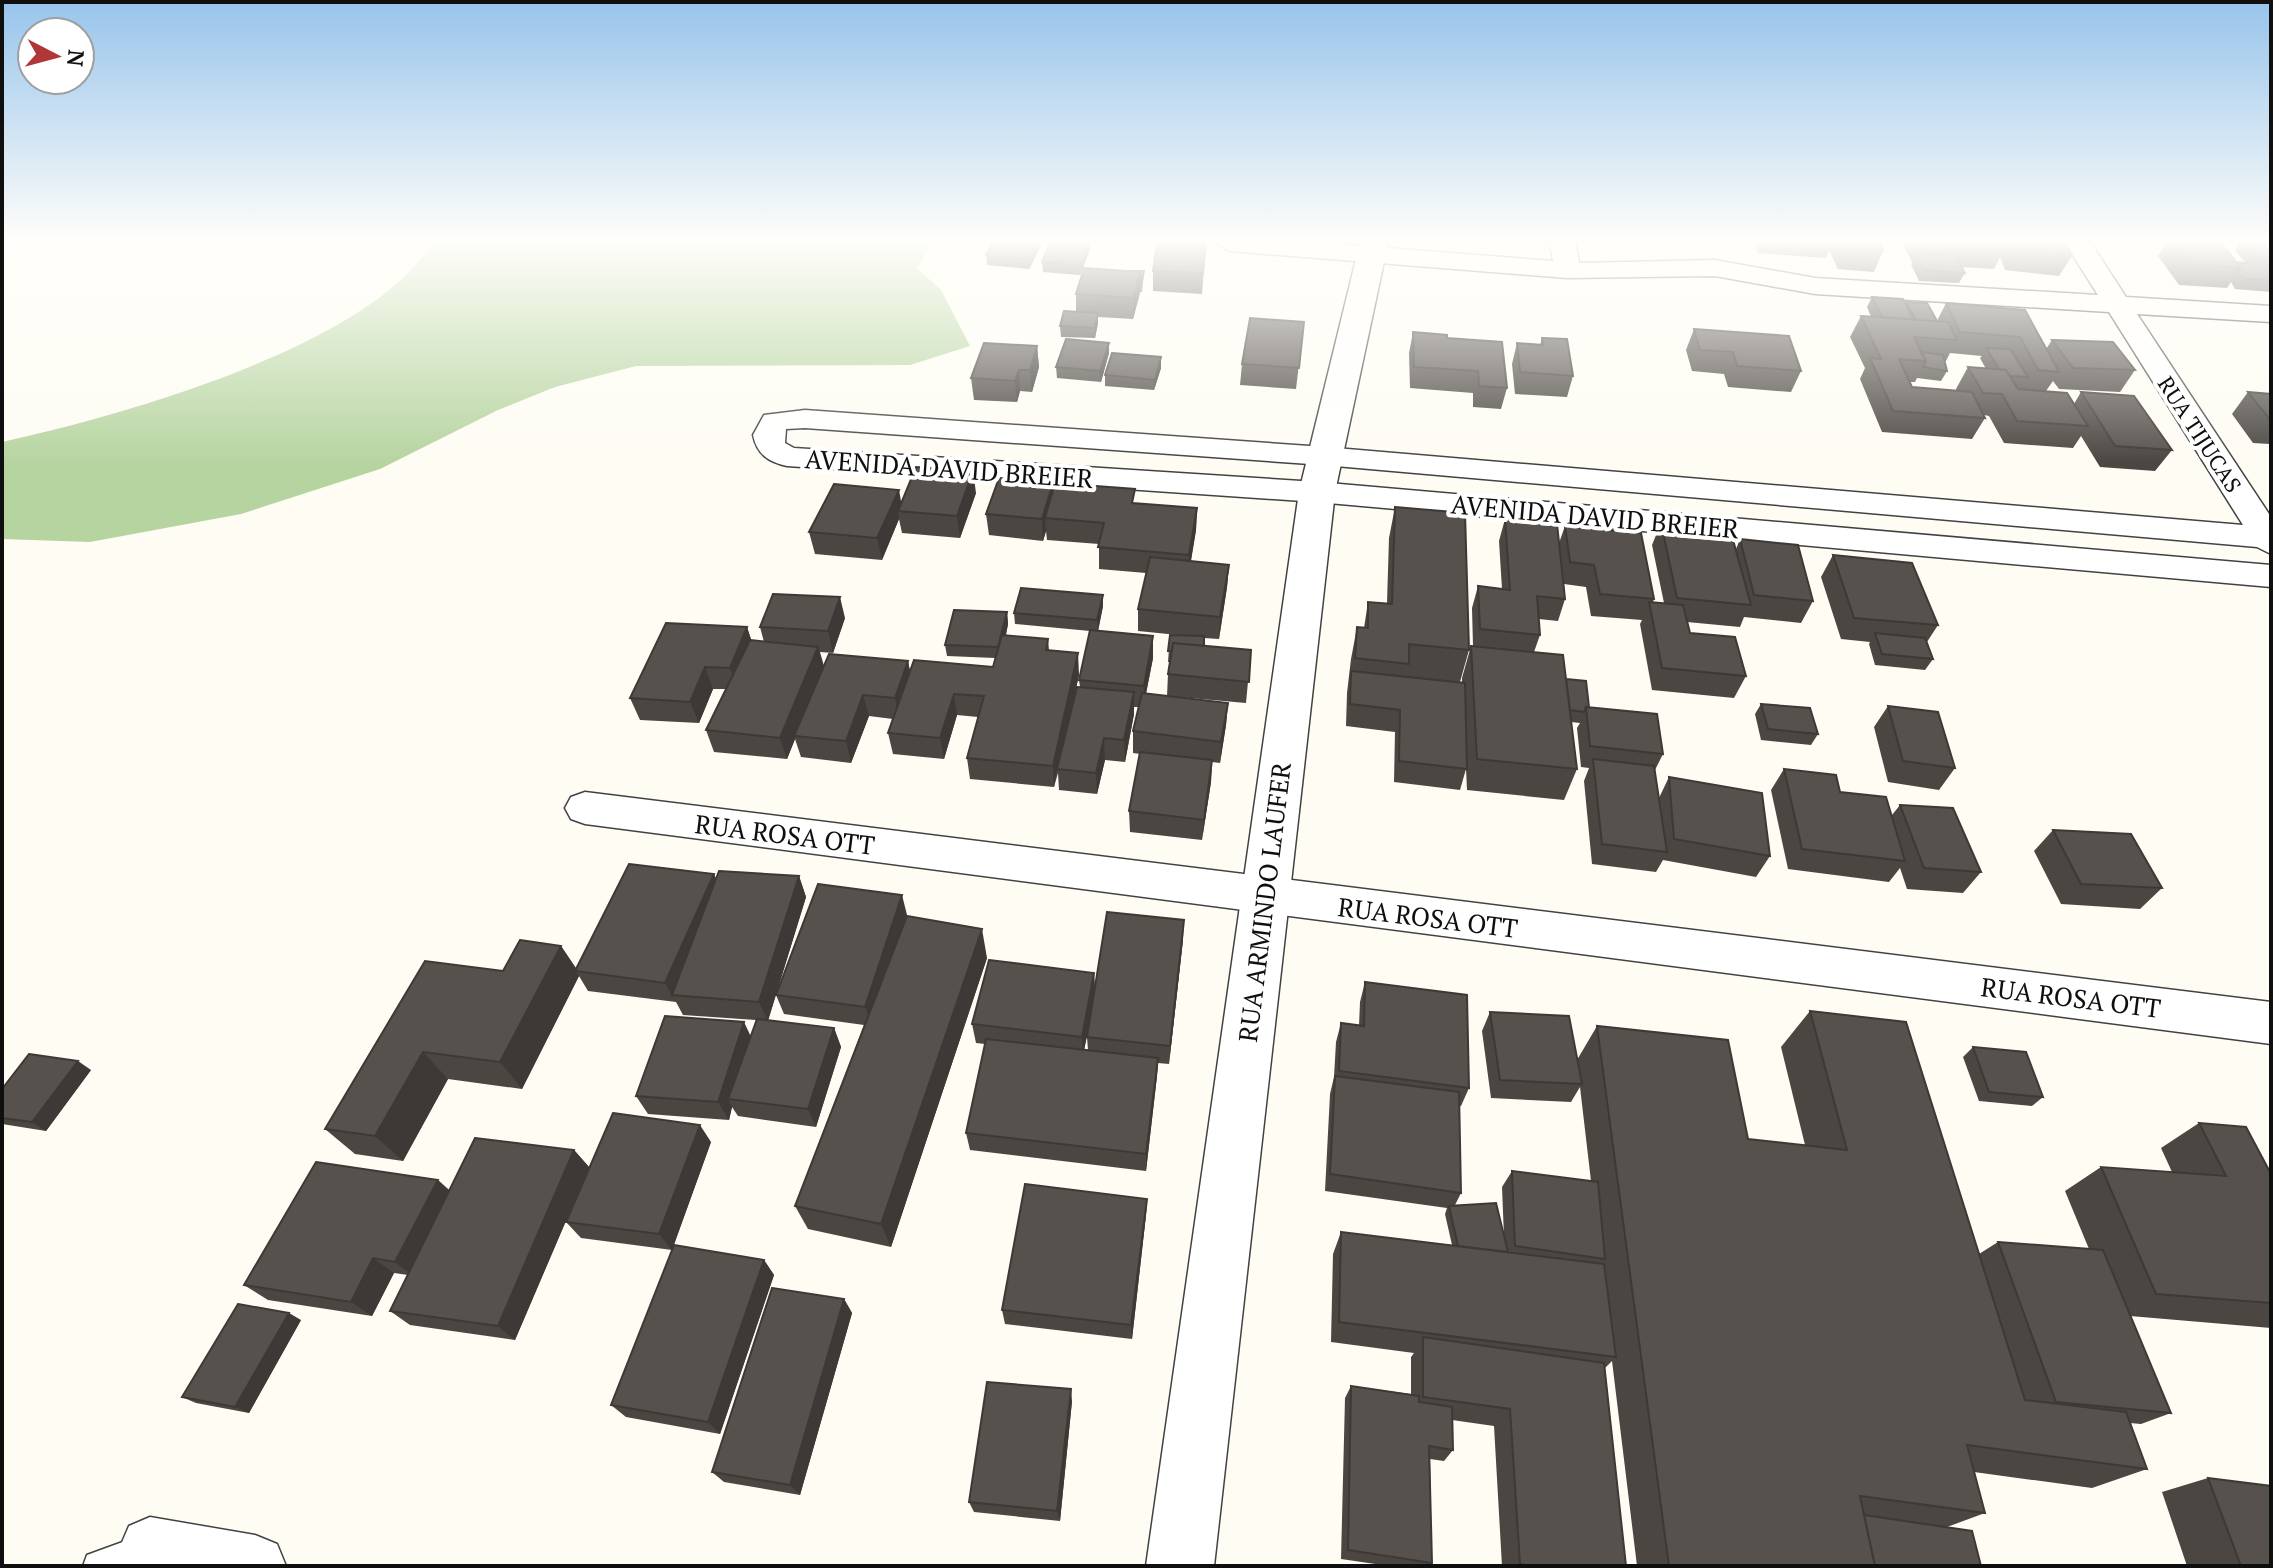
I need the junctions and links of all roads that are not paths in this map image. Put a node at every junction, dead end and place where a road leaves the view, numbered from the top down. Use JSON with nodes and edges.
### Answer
{"nodes":[{"id":1,"x":1357,"y":316,"type":"edge"},
{"id":2,"x":2124,"y":316,"type":"edge"},
{"id":3,"x":1320,"y":474,"type":"junction"},
{"id":4,"x":2270,"y":540,"type":"edge"},
{"id":5,"x":2271,"y":576,"type":"edge"},
{"id":6,"x":585,"y":808,"type":"dead end"},
{"id":7,"x":1265,"y":896,"type":"junction"},
{"id":8,"x":2271,"y":1023,"type":"edge"},
{"id":9,"x":124,"y":1557,"type":"edge"},
{"id":10,"x":255,"y":1566,"type":"edge"},
{"id":11,"x":1180,"y":1566,"type":"edge"}],
"edges":[{"from":1,"to":3,"type":"street","name":"RUA ARMINDO LAUFER"},
{"from":2,"to":4,"type":"street","name":"RUA TIJUCAS"},
{"from":3,"to":3,"type":"street","name":"AVENIDA DAVID BREIER"},
{"from":3,"to":4,"type":"street","name":"AVENIDA DAVID BREIER"},
{"from":3,"to":5,"type":"street","name":"AVENIDA DAVID BREIER"},
{"from":3,"to":7,"type":"street","name":"RUA ARMINDO LAUFER"},
{"from":6,"to":7,"type":"street","name":"RUA ROSA OTT"},
{"from":7,"to":8,"type":"street","name":"RUA ROSA OTT"},
{"from":7,"to":11,"type":"street","name":"RUA ARMINDO LAUFER"},
{"from":9,"to":10,"type":"street"}]}
